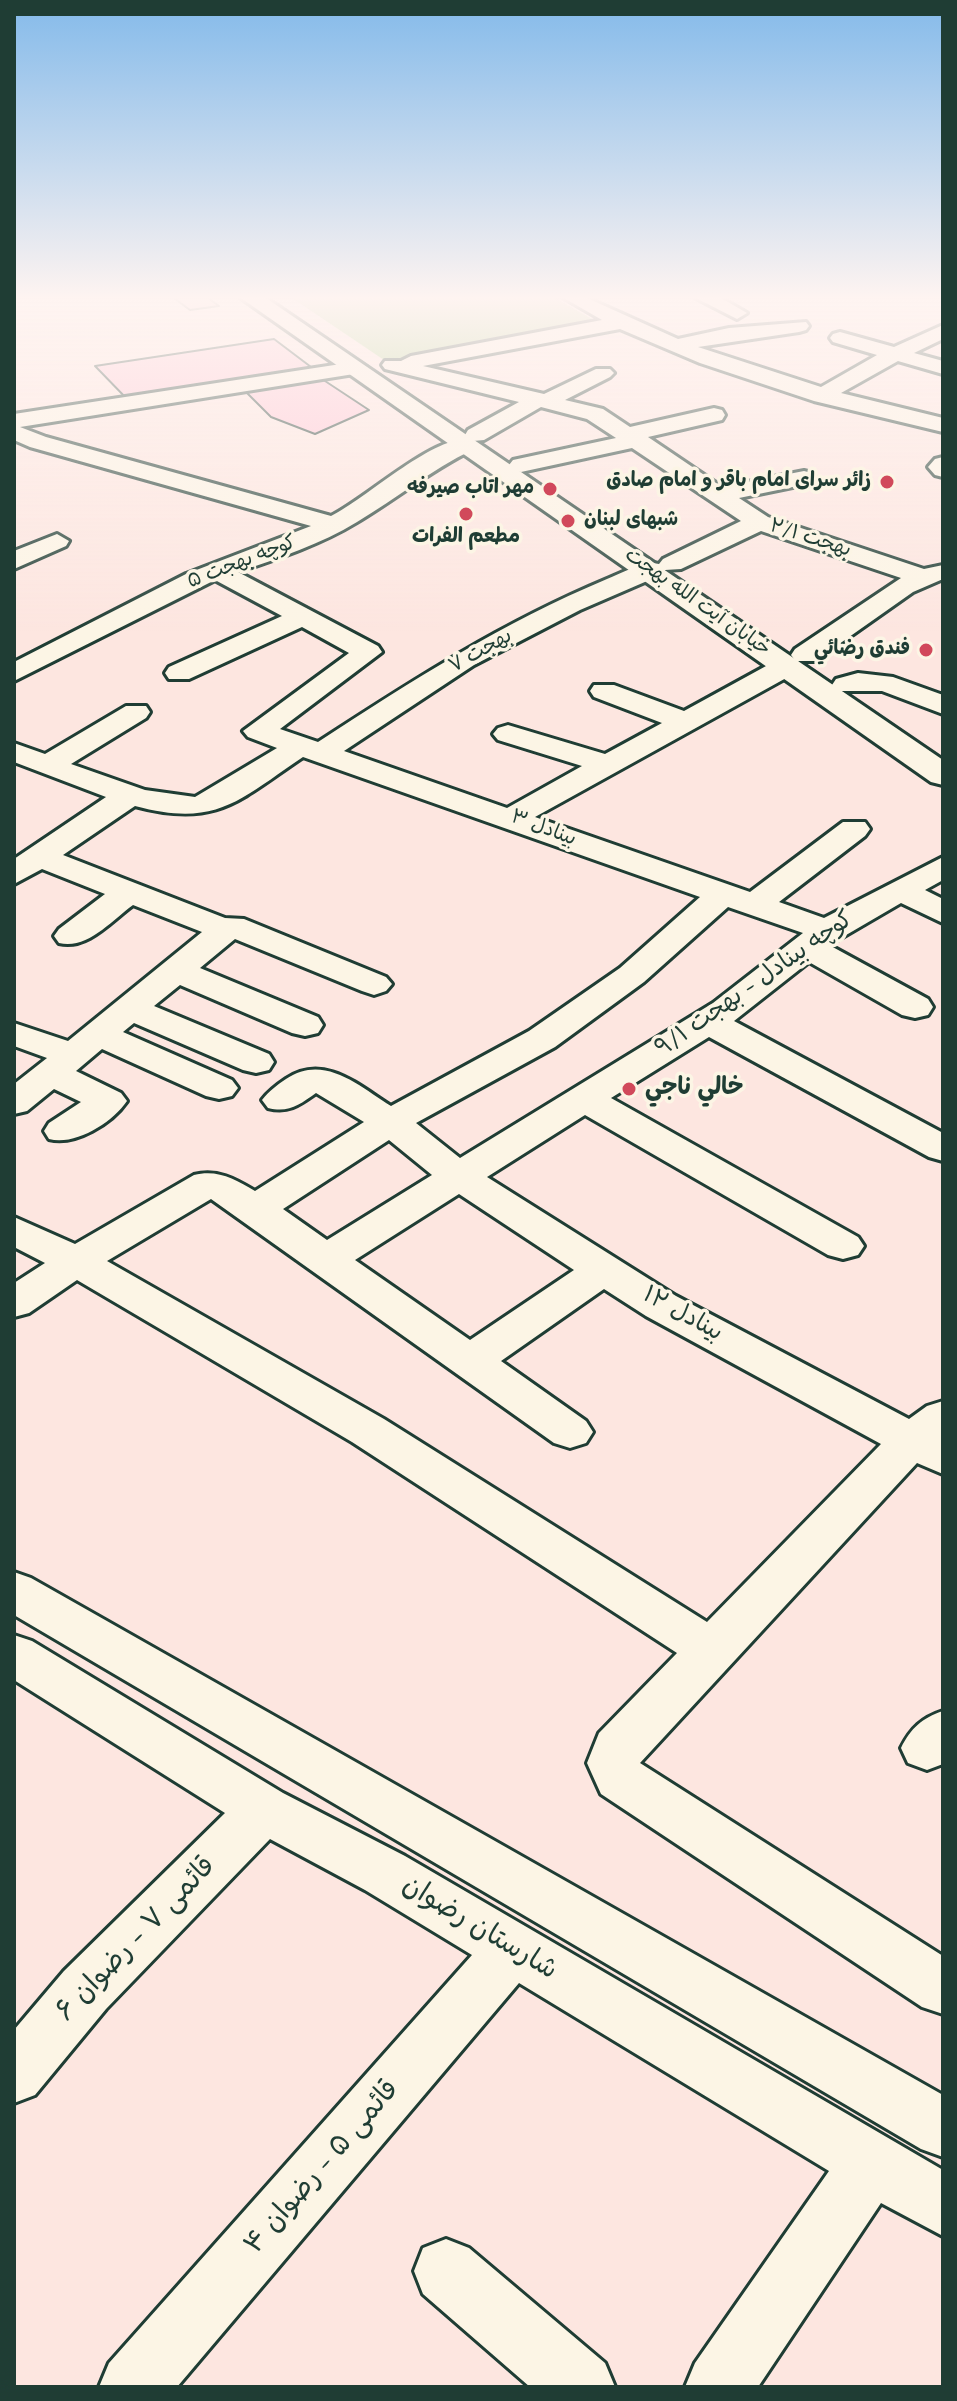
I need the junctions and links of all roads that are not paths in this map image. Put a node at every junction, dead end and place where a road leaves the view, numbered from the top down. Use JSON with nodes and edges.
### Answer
{"nodes":[{"id":1,"x":87,"y":410,"type":"edge"},
{"id":2,"x":431,"y":410,"type":"edge"},
{"id":3,"x":527,"y":410,"type":"edge"},
{"id":4,"x":573,"y":410,"type":"edge"},
{"id":5,"x":881,"y":410,"type":"edge"},
{"id":6,"x":714,"y":415,"type":"dead end"},
{"id":7,"x":14,"y":421,"type":"edge"},
{"id":8,"x":943,"y":425,"type":"edge"},
{"id":9,"x":14,"y":432,"type":"edge"},
{"id":10,"x":634,"y":437,"type":"junction"},
{"id":11,"x":470,"y":440,"type":"junction"},
{"id":12,"x":38,"y":442,"type":"junction"},
{"id":13,"x":14,"y":454,"type":"edge"},
{"id":14,"x":521,"y":465,"type":"junction"},
{"id":15,"x":804,"y":478,"type":"dead end"},
{"id":16,"x":714,"y":492,"type":"junction"},
{"id":17,"x":683,"y":495,"type":"dead end"},
{"id":18,"x":764,"y":517,"type":"junction"},
{"id":19,"x":333,"y":524,"type":"junction"},
{"id":20,"x":57,"y":541,"type":"dead end"},
{"id":21,"x":14,"y":561,"type":"edge"},
{"id":22,"x":662,"y":567,"type":"junction"},
{"id":23,"x":217,"y":571,"type":"junction"},
{"id":24,"x":924,"y":578,"type":"edge"},
{"id":25,"x":943,"y":604,"type":"edge"},
{"id":26,"x":304,"y":616,"type":"junction"},
{"id":27,"x":796,"y":660,"type":"junction"},
{"id":28,"x":14,"y":673,"type":"edge"},
{"id":29,"x":179,"y":673,"type":"dead end"},
{"id":30,"x":846,"y":685,"type":"junction"},
{"id":31,"x":604,"y":691,"type":"dead end"},
{"id":32,"x":943,"y":705,"type":"edge"},
{"id":33,"x":136,"y":712,"type":"dead end"},
{"id":34,"x":687,"y":722,"type":"junction"},
{"id":35,"x":508,"y":734,"type":"dead end"},
{"id":36,"x":310,"y":749,"type":"junction"},
{"id":37,"x":943,"y":749,"type":"edge"},
{"id":38,"x":14,"y":752,"type":"edge"},
{"id":39,"x":47,"y":765,"type":"junction"},
{"id":40,"x":609,"y":765,"type":"junction"},
{"id":41,"x":943,"y":775,"type":"edge"},
{"id":42,"x":130,"y":795,"type":"junction"},
{"id":43,"x":513,"y":817,"type":"junction"},
{"id":44,"x":854,"y":829,"type":"dead end"},
{"id":45,"x":27,"y":865,"type":"edge"},
{"id":46,"x":943,"y":867,"type":"edge"},
{"id":47,"x":901,"y":890,"type":"junction"},
{"id":48,"x":126,"y":894,"type":"junction"},
{"id":49,"x":739,"y":899,"type":"junction"},
{"id":50,"x":943,"y":913,"type":"edge"},
{"id":51,"x":229,"y":928,"type":"junction"},
{"id":52,"x":71,"y":936,"type":"dead end"},
{"id":53,"x":816,"y":938,"type":"junction"},
{"id":54,"x":176,"y":971,"type":"junction"},
{"id":55,"x":374,"y":984,"type":"dead end"},
{"id":56,"x":915,"y":1007,"type":"dead end"},
{"id":57,"x":130,"y":1009,"type":"junction"},
{"id":58,"x":708,"y":1022,"type":"junction"},
{"id":59,"x":305,"y":1025,"type":"dead end"},
{"id":60,"x":14,"y":1034,"type":"edge"},
{"id":61,"x":74,"y":1054,"type":"junction"},
{"id":62,"x":256,"y":1062,"type":"dead end"},
{"id":63,"x":219,"y":1088,"type":"dead end"},
{"id":64,"x":585,"y":1099,"type":"junction"},
{"id":65,"x":281,"y":1100,"type":"dead end"},
{"id":66,"x":14,"y":1103,"type":"edge"},
{"id":67,"x":390,"y":1122,"type":"junction"},
{"id":68,"x":63,"y":1131,"type":"dead end"},
{"id":69,"x":943,"y":1149,"type":"edge"},
{"id":70,"x":459,"y":1177,"type":"junction"},
{"id":71,"x":255,"y":1209,"type":"junction"},
{"id":72,"x":14,"y":1230,"type":"edge"},
{"id":73,"x":843,"y":1246,"type":"dead end"},
{"id":74,"x":326,"y":1259,"type":"junction"},
{"id":75,"x":77,"y":1261,"type":"junction"},
{"id":76,"x":604,"y":1269,"type":"junction"},
{"id":77,"x":14,"y":1303,"type":"edge"},
{"id":78,"x":472,"y":1360,"type":"junction"},
{"id":79,"x":570,"y":1432,"type":"dead end"},
{"id":80,"x":933,"y":1438,"type":"edge"},
{"id":81,"x":14,"y":1591,"type":"edge"},
{"id":82,"x":711,"y":1650,"type":"junction"},
{"id":83,"x":14,"y":1655,"type":"edge"},
{"id":84,"x":264,"y":1809,"type":"junction"},
{"id":85,"x":513,"y":1949,"type":"junction"},
{"id":86,"x":943,"y":1988,"type":"edge"},
{"id":87,"x":14,"y":2075,"type":"edge"},
{"id":88,"x":943,"y":2128,"type":"edge"},
{"id":89,"x":871,"y":2163,"type":"junction"},
{"id":90,"x":943,"y":2205,"type":"edge"},
{"id":91,"x":446,"y":2271,"type":"dead end"},
{"id":92,"x":133,"y":2387,"type":"edge"},
{"id":93,"x":581,"y":2387,"type":"edge"},
{"id":94,"x":719,"y":2387,"type":"edge"}],
"edges":[{"from":1,"to":7,"type":"street"},
{"from":2,"to":11,"type":"main road","name":"خیابان آیت الله بهجت"},
{"from":3,"to":11,"type":"street","name":"کوچه بهجت ۵"},
{"from":4,"to":10,"type":"street","name":"بهجت ۲/۱"},
{"from":5,"to":8,"type":"street"},
{"from":6,"to":10,"type":"street"},
{"from":9,"to":12,"type":"street"},
{"from":10,"to":14,"type":"street"},
{"from":10,"to":16,"type":"street","name":"بهجت ۲/۱"},
{"from":11,"to":14,"type":"main road","name":"خیابان آیت الله بهجت"},
{"from":11,"to":19,"type":"street","name":"کوچه بهجت ۵"},
{"from":11,"to":22,"type":"main road","name":"خیابان آیت الله بهجت"},
{"from":12,"to":13,"type":"street"},
{"from":12,"to":19,"type":"street"},
{"from":14,"to":22,"type":"main road","name":"خیابان آیت الله بهجت"},
{"from":15,"to":16,"type":"street"},
{"from":16,"to":17,"type":"street"},
{"from":16,"to":18,"type":"street","name":"بهجت ۲/۱"},
{"from":18,"to":22,"type":"street","name":"بهجت ۷"},
{"from":18,"to":24,"type":"street","name":"بهجت ۲/۱"},
{"from":19,"to":23,"type":"street","name":"کوچه بهجت ۵"},
{"from":20,"to":21,"type":"street"},
{"from":22,"to":27,"type":"main road","name":"خیابان آیت الله بهجت"},
{"from":22,"to":36,"type":"street","name":"بهجت ۷"},
{"from":23,"to":26,"type":"street"},
{"from":23,"to":28,"type":"street","name":"کوچه بهجت ۵"},
{"from":24,"to":25,"type":"street","name":"بهجت ۲/۱"},
{"from":24,"to":27,"type":"street"},
{"from":26,"to":29,"type":"street"},
{"from":26,"to":36,"type":"street","name":"بینادل ۳"},
{"from":27,"to":30,"type":"main road","name":"خیابان آیت الله بهجت"},
{"from":27,"to":34,"type":"street"},
{"from":27,"to":41,"type":"main road","name":"خیابان آیت الله بهجت"},
{"from":30,"to":32,"type":"street"},
{"from":30,"to":37,"type":"main road","name":"خیابان آیت الله بهجت"},
{"from":31,"to":34,"type":"street"},
{"from":33,"to":39,"type":"street"},
{"from":34,"to":40,"type":"street"},
{"from":35,"to":40,"type":"street"},
{"from":36,"to":42,"type":"street","name":"بهجت ۷"},
{"from":36,"to":43,"type":"street","name":"بینادل ۳"},
{"from":38,"to":39,"type":"street","name":"بهجت ۷"},
{"from":39,"to":42,"type":"street","name":"بهجت ۷"},
{"from":40,"to":43,"type":"street"},
{"from":42,"to":45,"type":"street"},
{"from":43,"to":49,"type":"street","name":"بینادل ۳"},
{"from":44,"to":49,"type":"street"},
{"from":45,"to":48,"type":"street"},
{"from":46,"to":47,"type":"street","name":"کوچه بینادل - بهجت ۹/۱"},
{"from":47,"to":50,"type":"street"},
{"from":47,"to":53,"type":"street","name":"کوچه بینادل - بهجت ۹/۱"},
{"from":48,"to":51,"type":"street"},
{"from":48,"to":52,"type":"street"},
{"from":49,"to":53,"type":"street","name":"بینادل ۳"},
{"from":49,"to":67,"type":"street"},
{"from":51,"to":54,"type":"street"},
{"from":51,"to":55,"type":"street"},
{"from":53,"to":56,"type":"street","name":"بینادل ۳"},
{"from":53,"to":58,"type":"street","name":"کوچه بینادل - بهجت ۹/۱"},
{"from":54,"to":57,"type":"street"},
{"from":54,"to":59,"type":"street"},
{"from":57,"to":61,"type":"street"},
{"from":57,"to":62,"type":"street"},
{"from":58,"to":64,"type":"street","name":"کوچه بینادل - بهجت ۹/۱"},
{"from":58,"to":69,"type":"street"},
{"from":60,"to":61,"type":"street"},
{"from":61,"to":63,"type":"street"},
{"from":61,"to":66,"type":"street"},
{"from":61,"to":68,"type":"street"},
{"from":64,"to":70,"type":"street","name":"کوچه بینادل - بهجت ۹/۱"},
{"from":64,"to":73,"type":"street"},
{"from":65,"to":67,"type":"street","name":"بینادل ۱۲"},
{"from":67,"to":70,"type":"street","name":"بینادل ۱۲"},
{"from":67,"to":71,"type":"street"},
{"from":70,"to":74,"type":"street","name":"کوچه بینادل - بهجت ۹/۱"},
{"from":70,"to":76,"type":"street","name":"بینادل ۱۲"},
{"from":71,"to":74,"type":"street"},
{"from":71,"to":75,"type":"street"},
{"from":72,"to":75,"type":"street"},
{"from":74,"to":78,"type":"street"},
{"from":75,"to":77,"type":"street"},
{"from":75,"to":82,"type":"street"},
{"from":76,"to":78,"type":"street"},
{"from":76,"to":80,"type":"street","name":"بینادل ۱۲"},
{"from":78,"to":79,"type":"street"},
{"from":80,"to":82,"type":"street"},
{"from":81,"to":88,"type":"street"},
{"from":82,"to":86,"type":"street"},
{"from":83,"to":84,"type":"street","name":"شارستان رضوان"},
{"from":84,"to":85,"type":"street","name":"شارستان رضوان"},
{"from":84,"to":87,"type":"street","name":"قائمی ۷ - رضوان ۶"},
{"from":85,"to":89,"type":"street","name":"شارستان رضوان"},
{"from":85,"to":92,"type":"street","name":"قائمی ۵ - رضوان ۴"},
{"from":89,"to":90,"type":"street","name":"شارستان رضوان"},
{"from":89,"to":94,"type":"street"},
{"from":91,"to":93,"type":"street"}]}
